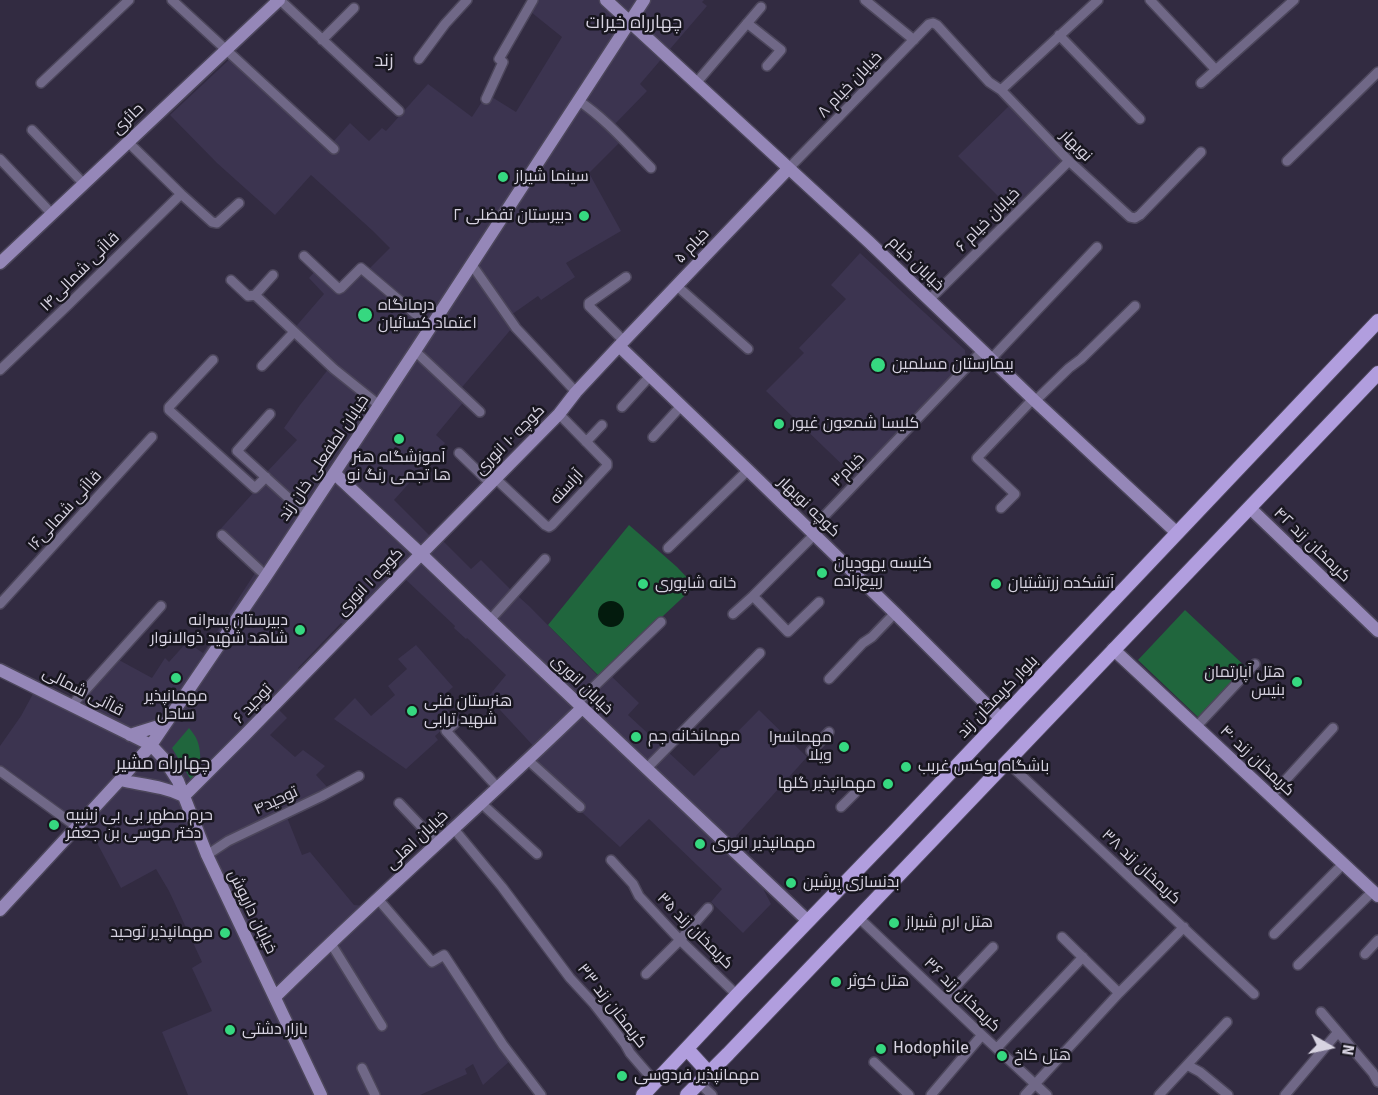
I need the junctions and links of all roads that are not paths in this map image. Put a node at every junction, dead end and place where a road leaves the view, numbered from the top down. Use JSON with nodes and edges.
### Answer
{"nodes":[{"id":1,"x":129,"y":0,"type":"edge"},
{"id":2,"x":279,"y":0,"type":"edge"},
{"id":3,"x":467,"y":0,"type":"edge"},
{"id":4,"x":533,"y":0,"type":"edge"},
{"id":5,"x":606,"y":0,"type":"edge"},
{"id":6,"x":644,"y":0,"type":"edge"},
{"id":7,"x":866,"y":0,"type":"edge"},
{"id":8,"x":1098,"y":0,"type":"edge"},
{"id":9,"x":1150,"y":0,"type":"edge"},
{"id":10,"x":1294,"y":0,"type":"edge"},
{"id":11,"x":177,"y":2,"type":"edge"},
{"id":12,"x":760,"y":7,"type":"dead end"},
{"id":13,"x":354,"y":8,"type":"dead end"},
{"id":14,"x":630,"y":22,"type":"junction"},
{"id":15,"x":747,"y":23,"type":"junction"},
{"id":16,"x":933,"y":23,"type":"joint"},
{"id":17,"x":1059,"y":35,"type":"junction"},
{"id":18,"x":322,"y":40,"type":"junction"},
{"id":19,"x":914,"y":40,"type":"junction"},
{"id":20,"x":226,"y":49,"type":"junction"},
{"id":21,"x":419,"y":60,"type":"dead end"},
{"id":22,"x":767,"y":66,"type":"dead end"},
{"id":23,"x":1216,"y":70,"type":"junction"},
{"id":24,"x":1378,"y":72,"type":"edge"},
{"id":25,"x":697,"y":82,"type":"junction"},
{"id":26,"x":1200,"y":83,"type":"dead end"},
{"id":27,"x":41,"y":84,"type":"dead end"},
{"id":28,"x":1001,"y":90,"type":"junction"},
{"id":29,"x":486,"y":99,"type":"dead end"},
{"id":30,"x":579,"y":100,"type":"junction"},
{"id":31,"x":399,"y":111,"type":"dead end"},
{"id":32,"x":1140,"y":120,"type":"dead end"},
{"id":33,"x":32,"y":130,"type":"dead end"},
{"id":34,"x":128,"y":142,"type":"junction"},
{"id":35,"x":334,"y":148,"type":"dead end"},
{"id":36,"x":1201,"y":152,"type":"dead end"},
{"id":37,"x":0,"y":159,"type":"edge"},
{"id":38,"x":1069,"y":161,"type":"junction"},
{"id":39,"x":1287,"y":161,"type":"dead end"},
{"id":40,"x":651,"y":168,"type":"dead end"},
{"id":41,"x":788,"y":169,"type":"junction"},
{"id":42,"x":84,"y":184,"type":"junction"},
{"id":43,"x":181,"y":194,"type":"junction"},
{"id":44,"x":239,"y":203,"type":"dead end"},
{"id":45,"x":52,"y":214,"type":"junction"},
{"id":46,"x":1097,"y":247,"type":"dead end"},
{"id":47,"x":304,"y":256,"type":"dead end"},
{"id":48,"x":0,"y":263,"type":"edge"},
{"id":49,"x":472,"y":265,"type":"junction"},
{"id":50,"x":273,"y":275,"type":"dead end"},
{"id":51,"x":626,"y":277,"type":"dead end"},
{"id":52,"x":231,"y":280,"type":"dead end"},
{"id":53,"x":677,"y":286,"type":"junction"},
{"id":54,"x":255,"y":296,"type":"junction"},
{"id":55,"x":929,"y":300,"type":"junction"},
{"id":56,"x":1135,"y":306,"type":"dead end"},
{"id":57,"x":1378,"y":321,"type":"edge"},
{"id":58,"x":431,"y":327,"type":"junction"},
{"id":59,"x":294,"y":332,"type":"junction"},
{"id":60,"x":621,"y":344,"type":"junction"},
{"id":61,"x":748,"y":350,"type":"dead end"},
{"id":62,"x":415,"y":351,"type":"junction"},
{"id":63,"x":986,"y":355,"type":"junction"},
{"id":64,"x":213,"y":360,"type":"dead end"},
{"id":65,"x":262,"y":366,"type":"dead end"},
{"id":66,"x":0,"y":370,"type":"edge"},
{"id":67,"x":1378,"y":373,"type":"edge"},
{"id":68,"x":650,"y":376,"type":"junction"},
{"id":69,"x":576,"y":392,"type":"junction"},
{"id":70,"x":1034,"y":400,"type":"junction"},
{"id":71,"x":379,"y":405,"type":"junction"},
{"id":72,"x":681,"y":406,"type":"junction"},
{"id":73,"x":621,"y":407,"type":"dead end"},
{"id":74,"x":480,"y":412,"type":"dead end"},
{"id":75,"x":270,"y":414,"type":"dead end"},
{"id":76,"x":559,"y":414,"type":"junction"},
{"id":77,"x":602,"y":425,"type":"dead end"},
{"id":78,"x":152,"y":437,"type":"dead end"},
{"id":79,"x":652,"y":437,"type":"dead end"},
{"id":80,"x":586,"y":442,"type":"junction"},
{"id":81,"x":459,"y":453,"type":"dead end"},
{"id":82,"x":748,"y":470,"type":"junction"},
{"id":83,"x":334,"y":474,"type":"junction"},
{"id":84,"x":266,"y":477,"type":"junction"},
{"id":85,"x":492,"y":481,"type":"junction"},
{"id":86,"x":1001,"y":508,"type":"dead end"},
{"id":87,"x":1250,"y":508,"type":"junction"},
{"id":88,"x":306,"y":514,"type":"junction"},
{"id":89,"x":812,"y":533,"type":"junction"},
{"id":90,"x":1177,"y":533,"type":"junction"},
{"id":91,"x":222,"y":535,"type":"dead end"},
{"id":92,"x":668,"y":548,"type":"dead end"},
{"id":93,"x":421,"y":554,"type":"junction"},
{"id":94,"x":545,"y":559,"type":"dead end"},
{"id":95,"x":266,"y":576,"type":"junction"},
{"id":96,"x":753,"y":596,"type":"junction"},
{"id":97,"x":819,"y":602,"type":"dead end"},
{"id":98,"x":0,"y":604,"type":"edge"},
{"id":99,"x":161,"y":606,"type":"dead end"},
{"id":100,"x":894,"y":613,"type":"junction"},
{"id":101,"x":733,"y":614,"type":"dead end"},
{"id":102,"x":490,"y":620,"type":"junction"},
{"id":103,"x":662,"y":622,"type":"dead end"},
{"id":104,"x":1378,"y":630,"type":"edge"},
{"id":105,"x":344,"y":633,"type":"joint"},
{"id":106,"x":1113,"y":650,"type":"junction"},
{"id":107,"x":760,"y":653,"type":"dead end"},
{"id":108,"x":1255,"y":664,"type":"dead end"},
{"id":109,"x":0,"y":670,"type":"edge"},
{"id":110,"x":830,"y":679,"type":"dead end"},
{"id":111,"x":72,"y":705,"type":"junction"},
{"id":112,"x":579,"y":706,"type":"junction"},
{"id":113,"x":1000,"y":718,"type":"junction"},
{"id":114,"x":455,"y":723,"type":"dead end"},
{"id":115,"x":165,"y":724,"type":"junction"},
{"id":116,"x":1196,"y":727,"type":"junction"},
{"id":117,"x":1333,"y":728,"type":"dead end"},
{"id":118,"x":829,"y":732,"type":"dead end"},
{"id":119,"x":130,"y":735,"type":"junction"},
{"id":120,"x":151,"y":745,"type":"junction"},
{"id":121,"x":811,"y":751,"type":"dead end"},
{"id":122,"x":528,"y":760,"type":"junction"},
{"id":123,"x":1007,"y":762,"type":"junction"},
{"id":124,"x":646,"y":769,"type":"junction"},
{"id":125,"x":0,"y":771,"type":"edge"},
{"id":126,"x":359,"y":776,"type":"dead end"},
{"id":127,"x":120,"y":780,"type":"junction"},
{"id":128,"x":498,"y":788,"type":"junction"},
{"id":129,"x":855,"y":793,"type":"dead end"},
{"id":130,"x":184,"y":796,"type":"junction"},
{"id":131,"x":1271,"y":796,"type":"junction"},
{"id":132,"x":399,"y":803,"type":"dead end"},
{"id":133,"x":481,"y":803,"type":"junction"},
{"id":134,"x":580,"y":807,"type":"dead end"},
{"id":135,"x":841,"y":807,"type":"dead end"},
{"id":136,"x":76,"y":827,"type":"junction"},
{"id":137,"x":454,"y":829,"type":"junction"},
{"id":138,"x":438,"y":843,"type":"junction"},
{"id":139,"x":537,"y":854,"type":"dead end"},
{"id":140,"x":207,"y":855,"type":"junction"},
{"id":141,"x":611,"y":860,"type":"dead end"},
{"id":142,"x":1344,"y":863,"type":"junction"},
{"id":143,"x":1375,"y":893,"type":"edge"},
{"id":144,"x":378,"y":899,"type":"junction"},
{"id":145,"x":708,"y":908,"type":"dead end"},
{"id":146,"x":0,"y":910,"type":"edge"},
{"id":147,"x":858,"y":917,"type":"junction"},
{"id":148,"x":808,"y":921,"type":"junction"},
{"id":149,"x":1184,"y":927,"type":"junction"},
{"id":150,"x":1274,"y":934,"type":"dead end"},
{"id":151,"x":1062,"y":937,"type":"dead end"},
{"id":152,"x":680,"y":940,"type":"junction"},
{"id":153,"x":1378,"y":940,"type":"edge"},
{"id":154,"x":330,"y":942,"type":"junction"},
{"id":155,"x":993,"y":947,"type":"dead end"},
{"id":156,"x":1365,"y":954,"type":"dead end"},
{"id":157,"x":1083,"y":957,"type":"junction"},
{"id":158,"x":1298,"y":965,"type":"dead end"},
{"id":159,"x":646,"y":974,"type":"dead end"},
{"id":160,"x":1119,"y":993,"type":"junction"},
{"id":161,"x":1254,"y":994,"type":"dead end"},
{"id":162,"x":737,"y":995,"type":"junction"},
{"id":163,"x":275,"y":997,"type":"junction"},
{"id":164,"x":945,"y":999,"type":"junction"},
{"id":165,"x":1321,"y":1012,"type":"dead end"},
{"id":166,"x":1227,"y":1022,"type":"dead end"},
{"id":167,"x":382,"y":1026,"type":"dead end"},
{"id":168,"x":1338,"y":1032,"type":"junction"},
{"id":169,"x":982,"y":1035,"type":"junction"},
{"id":170,"x":997,"y":1048,"type":"junction"},
{"id":171,"x":687,"y":1049,"type":"junction"},
{"id":172,"x":874,"y":1062,"type":"dead end"},
{"id":173,"x":1187,"y":1065,"type":"junction"},
{"id":174,"x":362,"y":1068,"type":"dead end"},
{"id":175,"x":704,"y":1078,"type":"junction"},
{"id":176,"x":655,"y":1082,"type":"junction"},
{"id":177,"x":1378,"y":1082,"type":"edge"},
{"id":178,"x":1035,"y":1084,"type":"junction"},
{"id":179,"x":321,"y":1095,"type":"edge"},
{"id":180,"x":375,"y":1095,"type":"edge"},
{"id":181,"x":541,"y":1095,"type":"edge"},
{"id":182,"x":643,"y":1095,"type":"edge"},
{"id":183,"x":687,"y":1095,"type":"edge"},
{"id":184,"x":712,"y":1095,"type":"edge"},
{"id":185,"x":909,"y":1095,"type":"edge"},
{"id":186,"x":931,"y":1095,"type":"edge"},
{"id":187,"x":1025,"y":1095,"type":"edge"},
{"id":188,"x":1047,"y":1095,"type":"edge"},
{"id":189,"x":1159,"y":1095,"type":"edge"},
{"id":190,"x":1228,"y":1095,"type":"edge"},
{"id":191,"x":1286,"y":1095,"type":"edge"}],
"edges":[{"from":1,"to":27,"type":"street"},
{"from":2,"to":18,"type":"street"},
{"from":2,"to":20,"type":"street","name":"حائری"},
{"from":3,"to":21,"type":"street"},
{"from":4,"to":29,"type":"street"},
{"from":5,"to":14,"type":"street","name":"خیابان خیام"},
{"from":6,"to":14,"type":"street","name":"خیابان لطفعلی خان زند"},
{"from":7,"to":19,"type":"street"},
{"from":8,"to":17,"type":"street"},
{"from":9,"to":23,"type":"street"},
{"from":10,"to":23,"type":"street"},
{"from":11,"to":20,"type":"street"},
{"from":12,"to":15,"type":"street"},
{"from":13,"to":18,"type":"street"},
{"from":14,"to":25,"type":"street","name":"خیابان خیام"},
{"from":14,"to":30,"type":"street","name":"خیابان لطفعلی خان زند"},
{"from":15,"to":22,"type":"street"},
{"from":15,"to":25,"type":"street"},
{"from":16,"to":19,"type":"street","name":"خیابان خیام ۸"},
{"from":16,"to":28,"type":"street","name":"نوبهار"},
{"from":17,"to":28,"type":"street"},
{"from":17,"to":32,"type":"street"},
{"from":18,"to":31,"type":"street"},
{"from":19,"to":41,"type":"street","name":"خیابان خیام ۸"},
{"from":20,"to":34,"type":"street","name":"حائری"},
{"from":20,"to":35,"type":"street"},
{"from":23,"to":26,"type":"street"},
{"from":24,"to":39,"type":"street"},
{"from":25,"to":41,"type":"street","name":"خیابان خیام"},
{"from":28,"to":38,"type":"street","name":"نوبهار"},
{"from":30,"to":40,"type":"street"},
{"from":30,"to":49,"type":"street","name":"خیابان لطفعلی خان زند"},
{"from":33,"to":42,"type":"street"},
{"from":34,"to":42,"type":"street","name":"حائری"},
{"from":34,"to":43,"type":"street"},
{"from":36,"to":38,"type":"street","name":"نوبهار"},
{"from":37,"to":45,"type":"street"},
{"from":38,"to":55,"type":"street","name":"خیابان خیام ۶"},
{"from":41,"to":53,"type":"street","name":"۵ خیام"},
{"from":41,"to":55,"type":"street","name":"خیابان خیام"},
{"from":42,"to":45,"type":"street","name":"حائری"},
{"from":43,"to":44,"type":"street"},
{"from":43,"to":66,"type":"street","name":"قاآنی شمالی۱۴"},
{"from":45,"to":48,"type":"street","name":"حائری"},
{"from":46,"to":63,"type":"street","name":"خیام۳"},
{"from":47,"to":58,"type":"street"},
{"from":49,"to":58,"type":"street","name":"خیابان لطفعلی خان زند"},
{"from":49,"to":69,"type":"street"},
{"from":50,"to":54,"type":"street"},
{"from":51,"to":60,"type":"street"},
{"from":52,"to":54,"type":"street"},
{"from":53,"to":60,"type":"street","name":"۵ خیام"},
{"from":53,"to":61,"type":"street"},
{"from":54,"to":59,"type":"street"},
{"from":55,"to":63,"type":"street","name":"خیابان خیام"},
{"from":56,"to":70,"type":"street"},
{"from":57,"to":90,"type":"main road","name":"بلوار کریمخان زند"},
{"from":58,"to":62,"type":"street","name":"خیابان لطفعلی خان زند"},
{"from":59,"to":65,"type":"street"},
{"from":59,"to":71,"type":"street"},
{"from":60,"to":68,"type":"street","name":"کوچه نوبهار"},
{"from":60,"to":69,"type":"street","name":"کوچه ۱۰ انوری"},
{"from":62,"to":71,"type":"street","name":"خیابان لطفعلی خان زند"},
{"from":62,"to":74,"type":"street"},
{"from":63,"to":70,"type":"street","name":"خیابان خیام"},
{"from":63,"to":89,"type":"street","name":"خیام۳"},
{"from":64,"to":84,"type":"street"},
{"from":67,"to":87,"type":"main road"},
{"from":68,"to":72,"type":"street","name":"کوچه نوبهار"},
{"from":68,"to":73,"type":"street"},
{"from":69,"to":76,"type":"street","name":"کوچه ۱۰ انوری"},
{"from":70,"to":86,"type":"street"},
{"from":70,"to":90,"type":"street","name":"خیابان خیام"},
{"from":71,"to":83,"type":"street","name":"خیابان لطفعلی خان زند"},
{"from":72,"to":79,"type":"street"},
{"from":72,"to":82,"type":"street","name":"کوچه نوبهار"},
{"from":75,"to":84,"type":"street"},
{"from":76,"to":80,"type":"street","name":"آراسته"},
{"from":76,"to":85,"type":"street","name":"کوچه ۱۰ انوری"},
{"from":77,"to":80,"type":"street"},
{"from":78,"to":98,"type":"street","name":"قاآنی شمالی۱۶"},
{"from":80,"to":85,"type":"street","name":"آراسته"},
{"from":81,"to":85,"type":"street"},
{"from":82,"to":89,"type":"street","name":"کوچه نوبهار"},
{"from":82,"to":92,"type":"street"},
{"from":83,"to":88,"type":"street","name":"خیابان لطفعلی خان زند"},
{"from":83,"to":93,"type":"street","name":"خیابان انوری"},
{"from":84,"to":88,"type":"street"},
{"from":85,"to":93,"type":"street","name":"کوچه ۱۰ انوری"},
{"from":87,"to":104,"type":"street","name":"کریمخان زند ۴۲"},
{"from":87,"to":106,"type":"main road"},
{"from":88,"to":95,"type":"street","name":"خیابان لطفعلی خان زند"},
{"from":89,"to":96,"type":"street","name":"خیام۳"},
{"from":89,"to":100,"type":"street","name":"کوچه نوبهار"},
{"from":90,"to":113,"type":"main road","name":"بلوار کریمخان زند"},
{"from":91,"to":95,"type":"street"},
{"from":93,"to":102,"type":"street","name":"خیابان انوری"},
{"from":93,"to":105,"type":"street","name":"کوچه ۱ انوری"},
{"from":94,"to":102,"type":"street"},
{"from":95,"to":115,"type":"street","name":"خیابان لطفعلی خان زند"},
{"from":96,"to":97,"type":"street"},
{"from":96,"to":101,"type":"street","name":"خیام۳"},
{"from":99,"to":111,"type":"street"},
{"from":100,"to":110,"type":"street"},
{"from":100,"to":113,"type":"street","name":"کوچه نوبهار"},
{"from":102,"to":112,"type":"street","name":"خیابان انوری"},
{"from":103,"to":112,"type":"street"},
{"from":105,"to":130,"type":"street","name":"۶ توحید"},
{"from":106,"to":116,"type":"street","name":"کریمخان زند ۴۰"},
{"from":106,"to":123,"type":"main road"},
{"from":107,"to":124,"type":"street"},
{"from":108,"to":116,"type":"street"},
{"from":109,"to":111,"type":"street","name":"قاآنی شمالی"},
{"from":111,"to":119,"type":"street","name":"قاآنی شمالی"},
{"from":112,"to":122,"type":"street","name":"خیابان اهلی"},
{"from":112,"to":124,"type":"street","name":"خیابان انوری"},
{"from":113,"to":148,"type":"main road","name":"بلوار کریمخان زند"},
{"from":114,"to":128,"type":"street"},
{"from":115,"to":119,"type":"street"},
{"from":115,"to":120,"type":"street","name":"خیابان لطفعلی خان زند"},
{"from":116,"to":131,"type":"street","name":"کریمخان زند ۴۰"},
{"from":117,"to":131,"type":"street"},
{"from":118,"to":121,"type":"street"},
{"from":119,"to":120,"type":"street","name":"قاآنی شمالی"},
{"from":120,"to":127,"type":"street","name":"خیابان لطفعلی خان زند"},
{"from":120,"to":130,"type":"street","name":"خیابان داریوش"},
{"from":122,"to":128,"type":"street","name":"خیابان اهلی"},
{"from":122,"to":134,"type":"street"},
{"from":123,"to":147,"type":"main road"},
{"from":123,"to":149,"type":"street","name":"کریمخان زند ۳۸"},
{"from":124,"to":148,"type":"street","name":"خیابان انوری"},
{"from":125,"to":136,"type":"street"},
{"from":126,"to":140,"type":"street","name":"توحید۴"},
{"from":127,"to":130,"type":"street"},
{"from":127,"to":136,"type":"street","name":"خیابان لطفعلی خان زند"},
{"from":128,"to":133,"type":"street","name":"خیابان اهلی"},
{"from":129,"to":135,"type":"street"},
{"from":130,"to":140,"type":"street","name":"خیابان داریوش"},
{"from":131,"to":142,"type":"street","name":"کریمخان زند ۴۰"},
{"from":132,"to":138,"type":"street"},
{"from":133,"to":137,"type":"street","name":"خیابان اهلی"},
{"from":133,"to":139,"type":"street"},
{"from":136,"to":146,"type":"street","name":"خیابان لطفعلی خان زند"},
{"from":137,"to":138,"type":"street","name":"خیابان اهلی"},
{"from":137,"to":176,"type":"street","name":"کریمخان زند ۳۳"},
{"from":138,"to":144,"type":"street","name":"خیابان اهلی"},
{"from":140,"to":163,"type":"street","name":"خیابان داریوش"},
{"from":141,"to":152,"type":"street","name":"کریمخان زند ۳۵"},
{"from":142,"to":143,"type":"street","name":"کریمخان زند ۴۰"},
{"from":142,"to":150,"type":"street"},
{"from":143,"to":158,"type":"street"},
{"from":144,"to":154,"type":"street","name":"خیابان اهلی"},
{"from":144,"to":181,"type":"street"},
{"from":145,"to":152,"type":"street"},
{"from":147,"to":164,"type":"street","name":"کریمخان زند ۳۶"},
{"from":147,"to":175,"type":"main road"},
{"from":148,"to":162,"type":"main road","name":"بلوار کریمخان زند"},
{"from":149,"to":160,"type":"street"},
{"from":149,"to":161,"type":"street","name":"کریمخان زند ۳۸"},
{"from":151,"to":157,"type":"street"},
{"from":152,"to":159,"type":"street"},
{"from":152,"to":162,"type":"street","name":"کریمخان زند ۳۵"},
{"from":153,"to":156,"type":"street"},
{"from":154,"to":163,"type":"street","name":"خیابان اهلی"},
{"from":154,"to":167,"type":"street"},
{"from":155,"to":164,"type":"street"},
{"from":157,"to":160,"type":"street"},
{"from":157,"to":170,"type":"street"},
{"from":160,"to":178,"type":"street"},
{"from":162,"to":171,"type":"main road","name":"بلوار کریمخان زند"},
{"from":163,"to":179,"type":"street","name":"خیابان داریوش"},
{"from":164,"to":169,"type":"street","name":"کریمخان زند ۳۶"},
{"from":165,"to":168,"type":"street"},
{"from":166,"to":173,"type":"street"},
{"from":168,"to":177,"type":"street"},
{"from":168,"to":191,"type":"street"},
{"from":169,"to":170,"type":"street","name":"کریمخان زند ۳۶"},
{"from":169,"to":186,"type":"street"},
{"from":170,"to":178,"type":"street","name":"کریمخان زند ۳۶"},
{"from":171,"to":175,"type":"main road"},
{"from":171,"to":176,"type":"main road","name":"بلوار کریمخان زند"},
{"from":172,"to":185,"type":"street"},
{"from":173,"to":189,"type":"street"},
{"from":173,"to":190,"type":"street"},
{"from":174,"to":180,"type":"street"},
{"from":175,"to":183,"type":"main road"},
{"from":175,"to":184,"type":"street"},
{"from":176,"to":182,"type":"main road","name":"بلوار کریمخان زند"},
{"from":178,"to":187,"type":"street"},
{"from":178,"to":188,"type":"street","name":"کریمخان زند ۳۶"}]}
